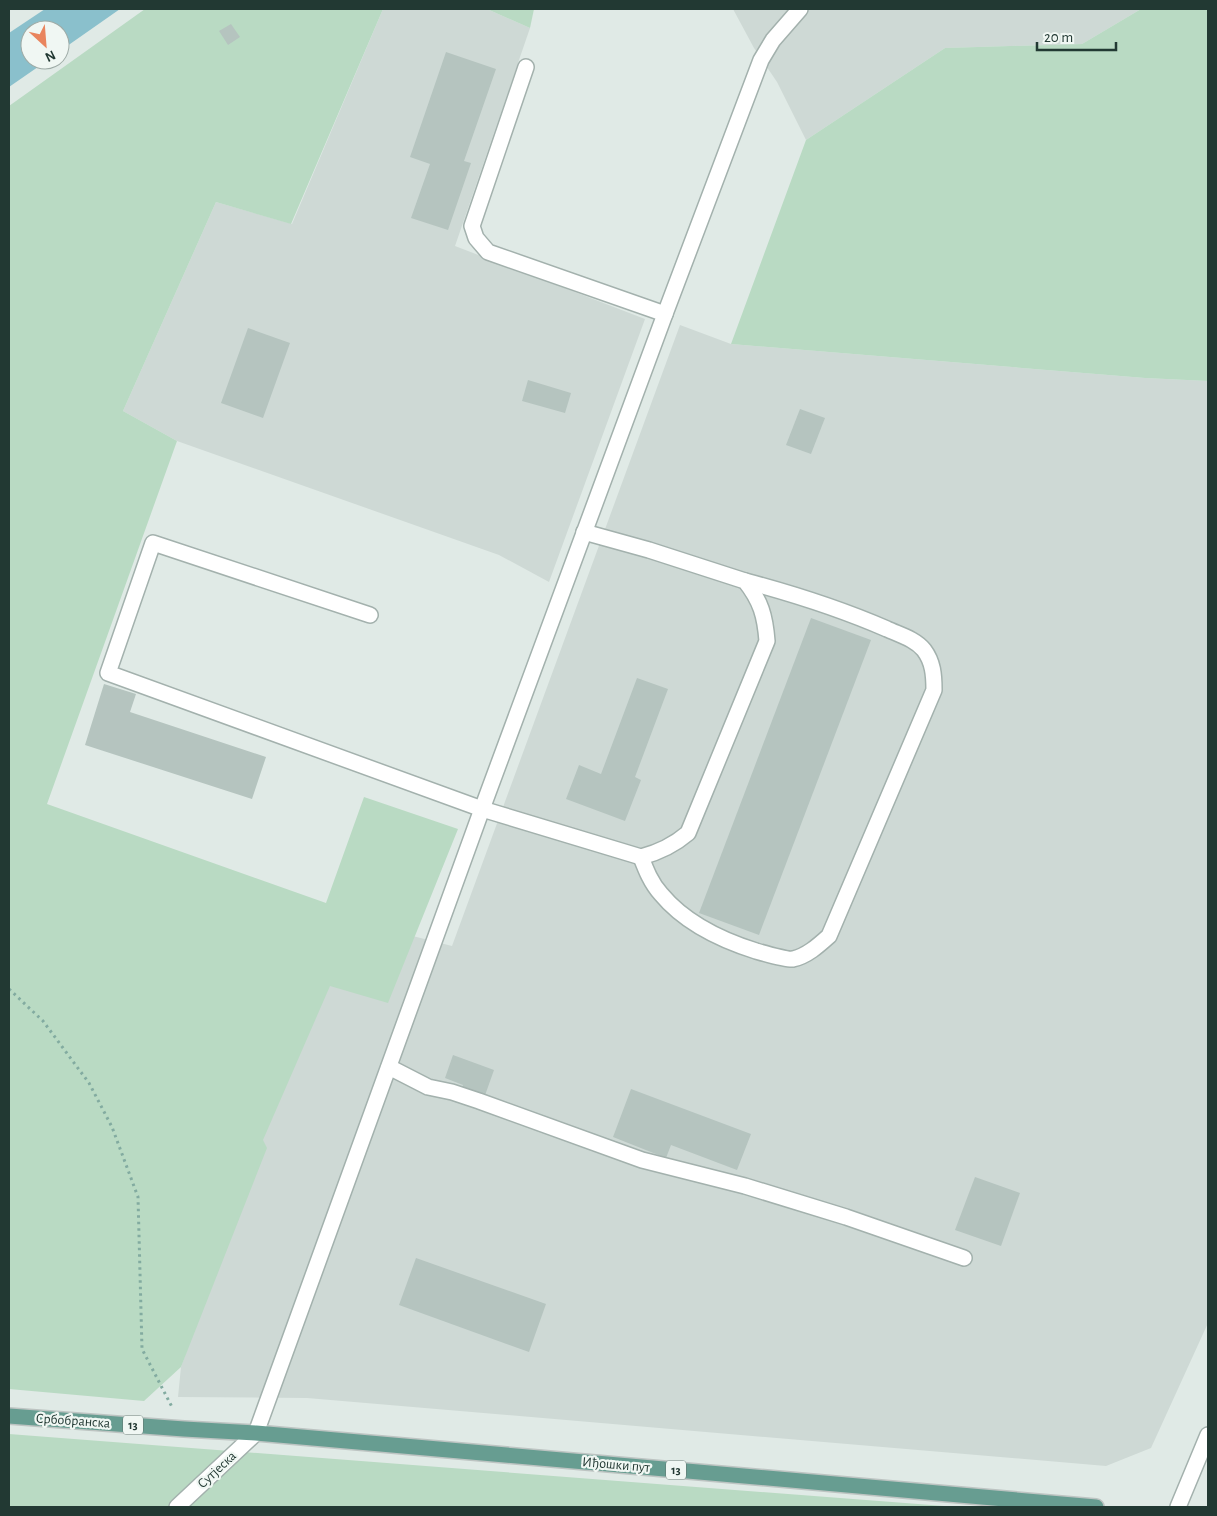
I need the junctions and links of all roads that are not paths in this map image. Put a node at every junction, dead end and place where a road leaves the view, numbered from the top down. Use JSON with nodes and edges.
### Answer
{"nodes":[{"id":1,"x":800,"y":9,"type":"edge"},
{"id":2,"x":526,"y":68,"type":"dead end"},
{"id":3,"x":665,"y":314,"type":"junction"},
{"id":4,"x":584,"y":532,"type":"junction"},
{"id":5,"x":745,"y":581,"type":"junction"},
{"id":6,"x":370,"y":615,"type":"dead end"},
{"id":7,"x":482,"y":809,"type":"junction"},
{"id":8,"x":641,"y":857,"type":"junction"},
{"id":9,"x":389,"y":1067,"type":"junction"},
{"id":10,"x":964,"y":1258,"type":"dead end"},
{"id":11,"x":9,"y":1416,"type":"edge"},
{"id":12,"x":256,"y":1433,"type":"junction"},
{"id":13,"x":1208,"y":1435,"type":"edge"},
{"id":14,"x":178,"y":1507,"type":"edge"},
{"id":15,"x":1096,"y":1507,"type":"edge"},
{"id":16,"x":1178,"y":1507,"type":"edge"}],
"edges":[{"from":1,"to":3,"type":"street"},
{"from":2,"to":3,"type":"street"},
{"from":3,"to":4,"type":"street"},
{"from":4,"to":5,"type":"street"},
{"from":4,"to":7,"type":"street"},
{"from":5,"to":8,"type":"street"},
{"from":5,"to":8,"type":"street"},
{"from":6,"to":7,"type":"street"},
{"from":7,"to":8,"type":"street"},
{"from":7,"to":9,"type":"street"},
{"from":9,"to":10,"type":"street"},
{"from":9,"to":12,"type":"street"},
{"from":11,"to":12,"type":"main road","name":"Србобранска","number":"13"},
{"from":12,"to":14,"type":"street","name":"Сутјеска"},
{"from":12,"to":15,"type":"main road","name":"Иђошки пут","number":"13"},
{"from":13,"to":16,"type":"street"}]}
